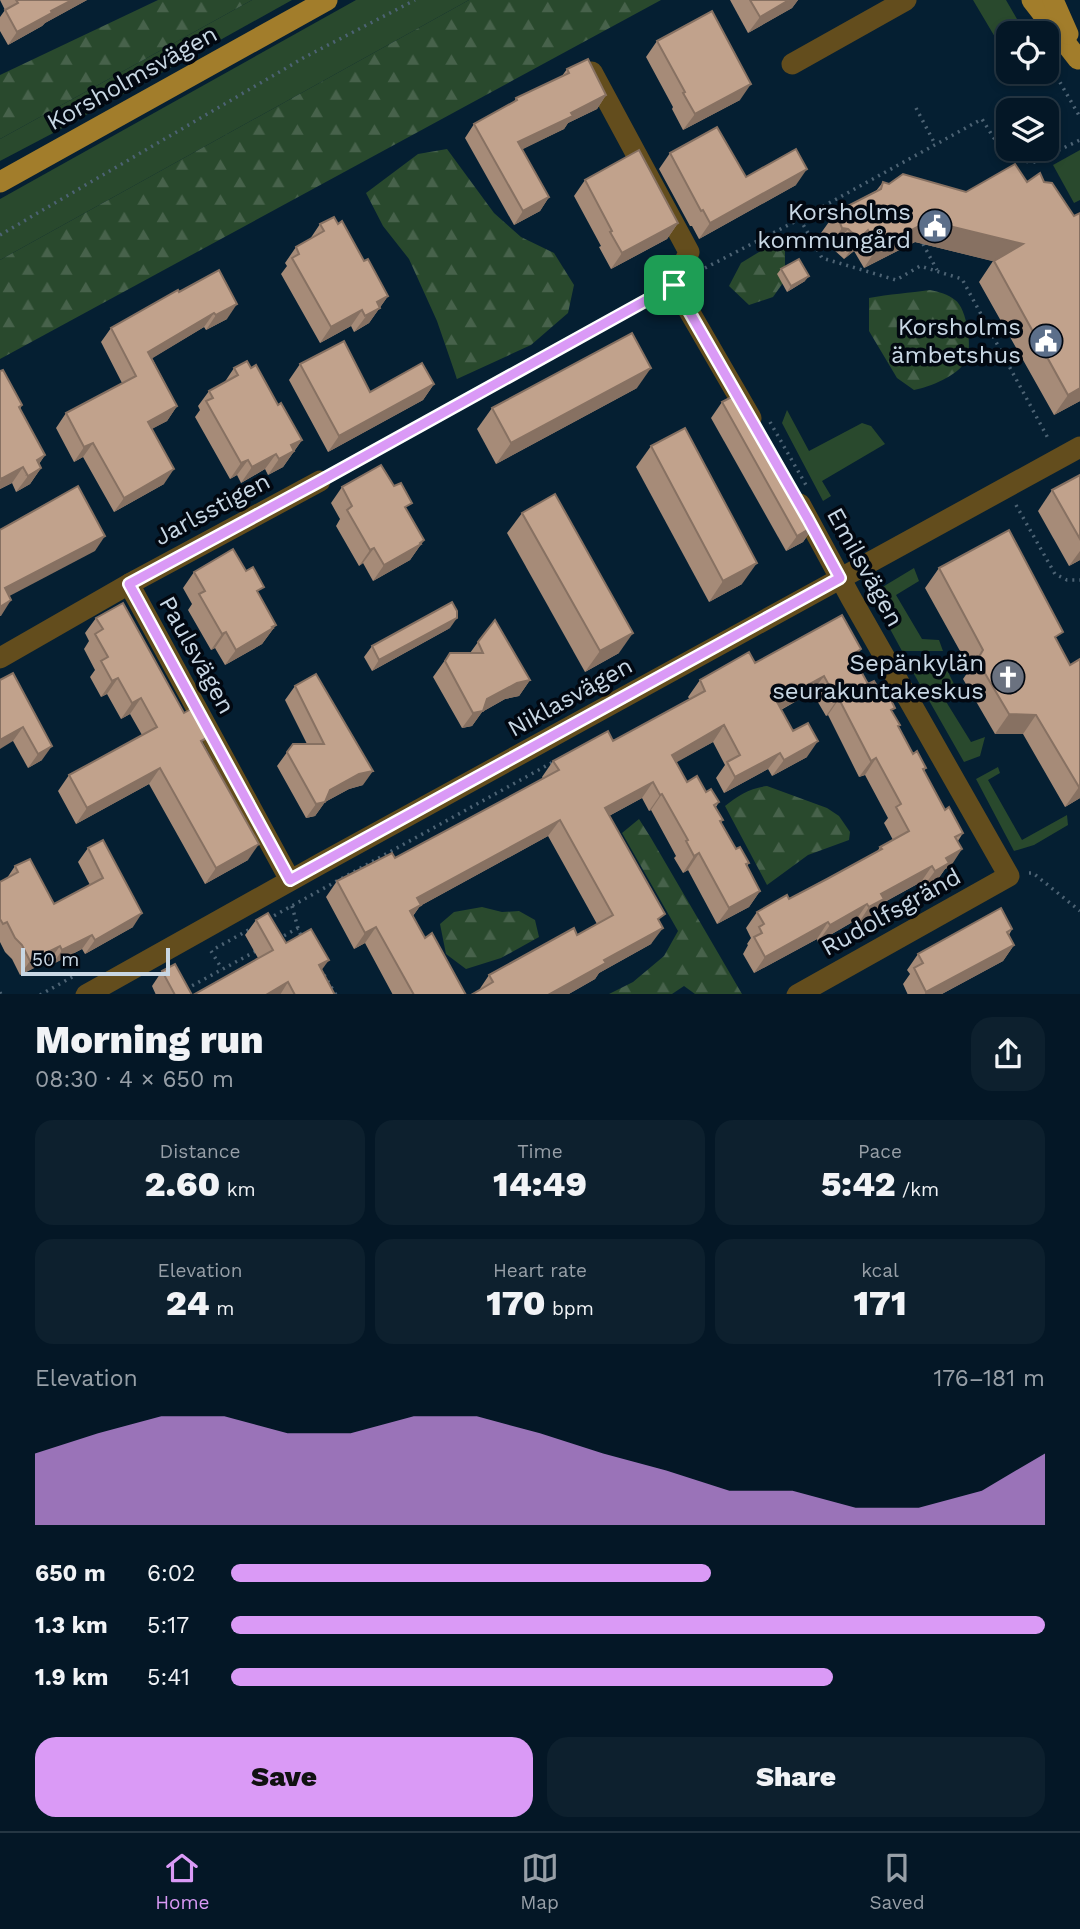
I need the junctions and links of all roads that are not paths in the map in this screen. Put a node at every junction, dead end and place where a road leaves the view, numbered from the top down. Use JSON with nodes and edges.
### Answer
{"nodes":[{"id":1,"x":327,"y":0,"type":"edge"},
{"id":2,"x":906,"y":0,"type":"edge"},
{"id":3,"x":1032,"y":0,"type":"edge"},
{"id":4,"x":1053,"y":0,"type":"edge"},
{"id":5,"x":1079,"y":60,"type":"edge"},
{"id":6,"x":793,"y":64,"type":"dead end"},
{"id":7,"x":592,"y":72,"type":"edge"},
{"id":8,"x":0,"y":182,"type":"edge"},
{"id":9,"x":761,"y":437,"type":"edge"},
{"id":10,"x":1080,"y":447,"type":"edge"},
{"id":11,"x":320,"y":481,"type":"road end"},
{"id":12,"x":788,"y":484,"type":"edge"},
{"id":13,"x":840,"y":578,"type":"junction"},
{"id":14,"x":129,"y":584,"type":"junction"},
{"id":15,"x":0,"y":658,"type":"edge"},
{"id":16,"x":1009,"y":876,"type":"joint"},
{"id":17,"x":290,"y":880,"type":"junction"},
{"id":18,"x":88,"y":994,"type":"edge"},
{"id":19,"x":799,"y":994,"type":"edge"}],
"edges":[{"from":1,"to":8,"type":"main road","name":"Korsholmsvägen"},
{"from":2,"to":6,"type":"street"},
{"from":3,"to":5,"type":"main road"},
{"from":4,"to":5,"type":"main road"},
{"from":7,"to":9,"type":"street"},
{"from":10,"to":13,"type":"street","name":"Niklasvägen"},
{"from":11,"to":14,"type":"street","name":"Jarlsstigen"},
{"from":12,"to":13,"type":"street","name":"Emilsvägen"},
{"from":13,"to":16,"type":"street","name":"Emilsvägen"},
{"from":13,"to":17,"type":"street","name":"Niklasvägen"},
{"from":14,"to":15,"type":"street","name":"Paulsvägen"},
{"from":14,"to":17,"type":"street","name":"Paulsvägen"},
{"from":16,"to":19,"type":"street","name":"Rudolfsgränd"},
{"from":17,"to":18,"type":"street","name":"Niklasvägen"}]}
